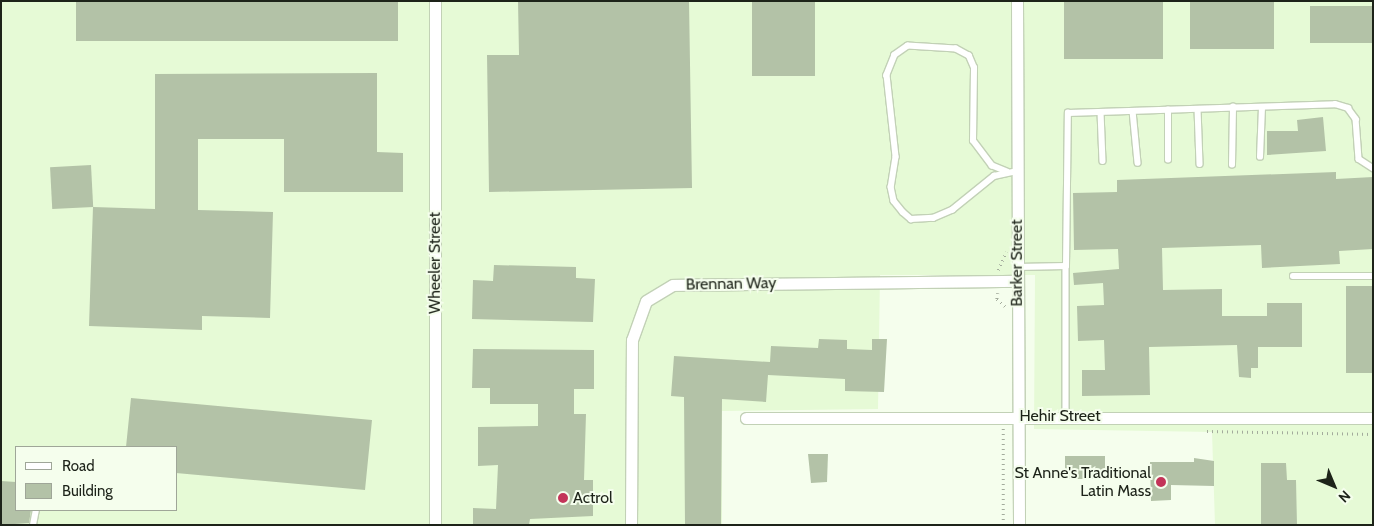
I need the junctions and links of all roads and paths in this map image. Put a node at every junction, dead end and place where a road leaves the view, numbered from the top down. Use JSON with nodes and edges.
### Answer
{"nodes":[{"id":1,"x":435,"y":1,"type":"edge"},
{"id":2,"x":1017,"y":1,"type":"edge"},
{"id":3,"x":1233,"y":107,"type":"junction"},
{"id":4,"x":1262,"y":108,"type":"junction"},
{"id":5,"x":1198,"y":109,"type":"junction"},
{"id":6,"x":1168,"y":110,"type":"junction"},
{"id":7,"x":1133,"y":111,"type":"junction"},
{"id":8,"x":1101,"y":112,"type":"junction"},
{"id":9,"x":1260,"y":157,"type":"dead end"},
{"id":10,"x":1168,"y":160,"type":"dead end"},
{"id":11,"x":1103,"y":161,"type":"dead end"},
{"id":12,"x":1138,"y":163,"type":"dead end"},
{"id":13,"x":1200,"y":164,"type":"dead end"},
{"id":14,"x":1232,"y":165,"type":"dead end"},
{"id":15,"x":1373,"y":168,"type":"edge"},
{"id":16,"x":1012,"y":172,"type":"junction"},
{"id":17,"x":1066,"y":266,"type":"junction"},
{"id":18,"x":1016,"y":267,"type":"junction"},
{"id":19,"x":1293,"y":276,"type":"dead end"},
{"id":20,"x":1373,"y":276,"type":"edge"},
{"id":21,"x":1017,"y":281,"type":"junction"},
{"id":22,"x":1019,"y":416,"type":"junction"},
{"id":23,"x":1066,"y":416,"type":"junction"},
{"id":24,"x":746,"y":418,"type":"dead end"},
{"id":25,"x":1373,"y":418,"type":"edge"},
{"id":26,"x":36,"y":511,"type":"edge"},
{"id":27,"x":33,"y":525,"type":"edge"},
{"id":28,"x":434,"y":525,"type":"edge"},
{"id":29,"x":631,"y":525,"type":"edge"},
{"id":30,"x":1019,"y":525,"type":"edge"}],
"edges":[{"from":1,"to":28,"type":"street","name":"Wheeler Street"},
{"from":2,"to":16,"type":"street","name":"Barker Street"},
{"from":3,"to":4,"type":"lane"},
{"from":3,"to":5,"type":"lane"},
{"from":3,"to":14,"type":"lane"},
{"from":4,"to":9,"type":"lane"},
{"from":4,"to":15,"type":"lane"},
{"from":5,"to":6,"type":"lane"},
{"from":5,"to":13,"type":"lane"},
{"from":6,"to":7,"type":"lane"},
{"from":6,"to":10,"type":"lane"},
{"from":7,"to":8,"type":"lane"},
{"from":7,"to":12,"type":"lane"},
{"from":8,"to":11,"type":"lane"},
{"from":8,"to":17,"type":"lane"},
{"from":16,"to":16,"type":"lane"},
{"from":16,"to":18,"type":"street","name":"Barker Street"},
{"from":17,"to":18,"type":"lane"},
{"from":17,"to":23,"type":"lane"},
{"from":18,"to":21,"type":"street","name":"Barker Street"},
{"from":19,"to":20,"type":"lane"},
{"from":21,"to":22,"type":"street","name":"Barker Street"},
{"from":21,"to":29,"type":"street","name":"Brennan Way"},
{"from":22,"to":23,"type":"street","name":"Hehir Street"},
{"from":22,"to":24,"type":"street","name":"Hehir Street"},
{"from":22,"to":30,"type":"street","name":"Barker Street"},
{"from":23,"to":25,"type":"street","name":"Hehir Street"},
{"from":26,"to":27,"type":"lane"}]}
